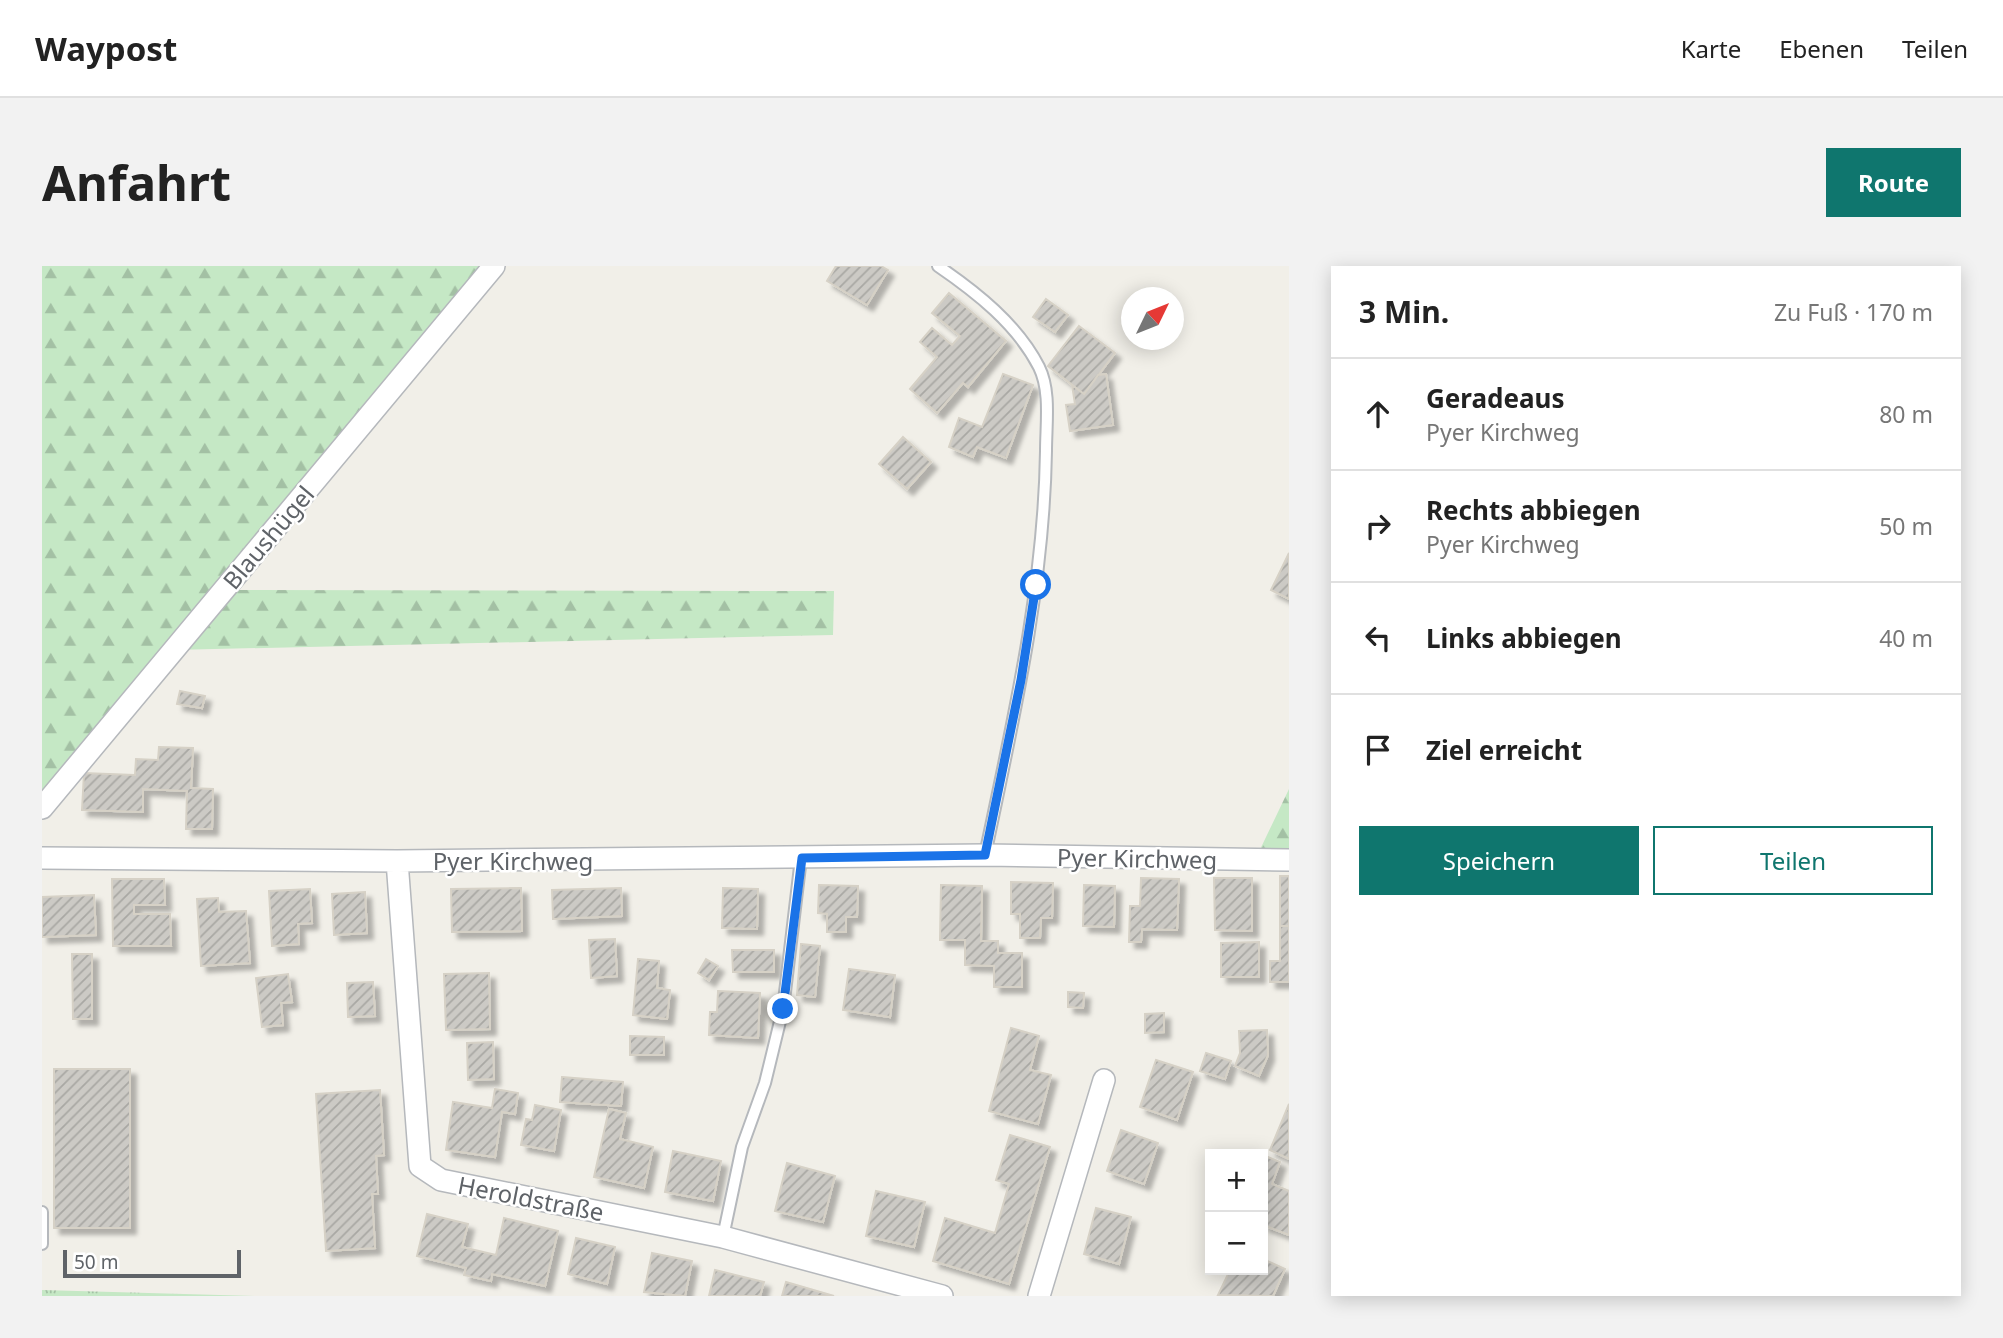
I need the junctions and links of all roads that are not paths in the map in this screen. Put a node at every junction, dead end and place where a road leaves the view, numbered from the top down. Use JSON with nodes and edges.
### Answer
{"nodes":[{"id":1,"x":494,"y":266,"type":"edge"},
{"id":2,"x":938,"y":266,"type":"edge"},
{"id":3,"x":42,"y":807,"type":"edge"},
{"id":4,"x":985,"y":855,"type":"junction"},
{"id":5,"x":42,"y":858,"type":"edge"},
{"id":6,"x":802,"y":858,"type":"junction"},
{"id":7,"x":1289,"y":860,"type":"edge"},
{"id":8,"x":397,"y":861,"type":"junction"},
{"id":9,"x":1104,"y":1080,"type":"dead end"},
{"id":10,"x":42,"y":1212,"type":"edge"},
{"id":11,"x":723,"y":1237,"type":"junction"},
{"id":12,"x":42,"y":1244,"type":"edge"},
{"id":13,"x":942,"y":1296,"type":"edge"},
{"id":14,"x":1039,"y":1296,"type":"edge"}],
"edges":[{"from":1,"to":3,"type":"street","name":"Blaushügel"},
{"from":2,"to":4,"type":"lane"},
{"from":4,"to":6,"type":"street","name":"Pyer Kirchweg"},
{"from":4,"to":7,"type":"street","name":"Pyer Kirchweg"},
{"from":5,"to":8,"type":"street","name":"Pyer Kirchweg"},
{"from":6,"to":8,"type":"street","name":"Pyer Kirchweg"},
{"from":6,"to":11,"type":"lane"},
{"from":8,"to":11,"type":"street","name":"Heroldstraße"},
{"from":9,"to":14,"type":"street"},
{"from":10,"to":12,"type":"lane"},
{"from":11,"to":13,"type":"street","name":"Heroldstraße"}]}
